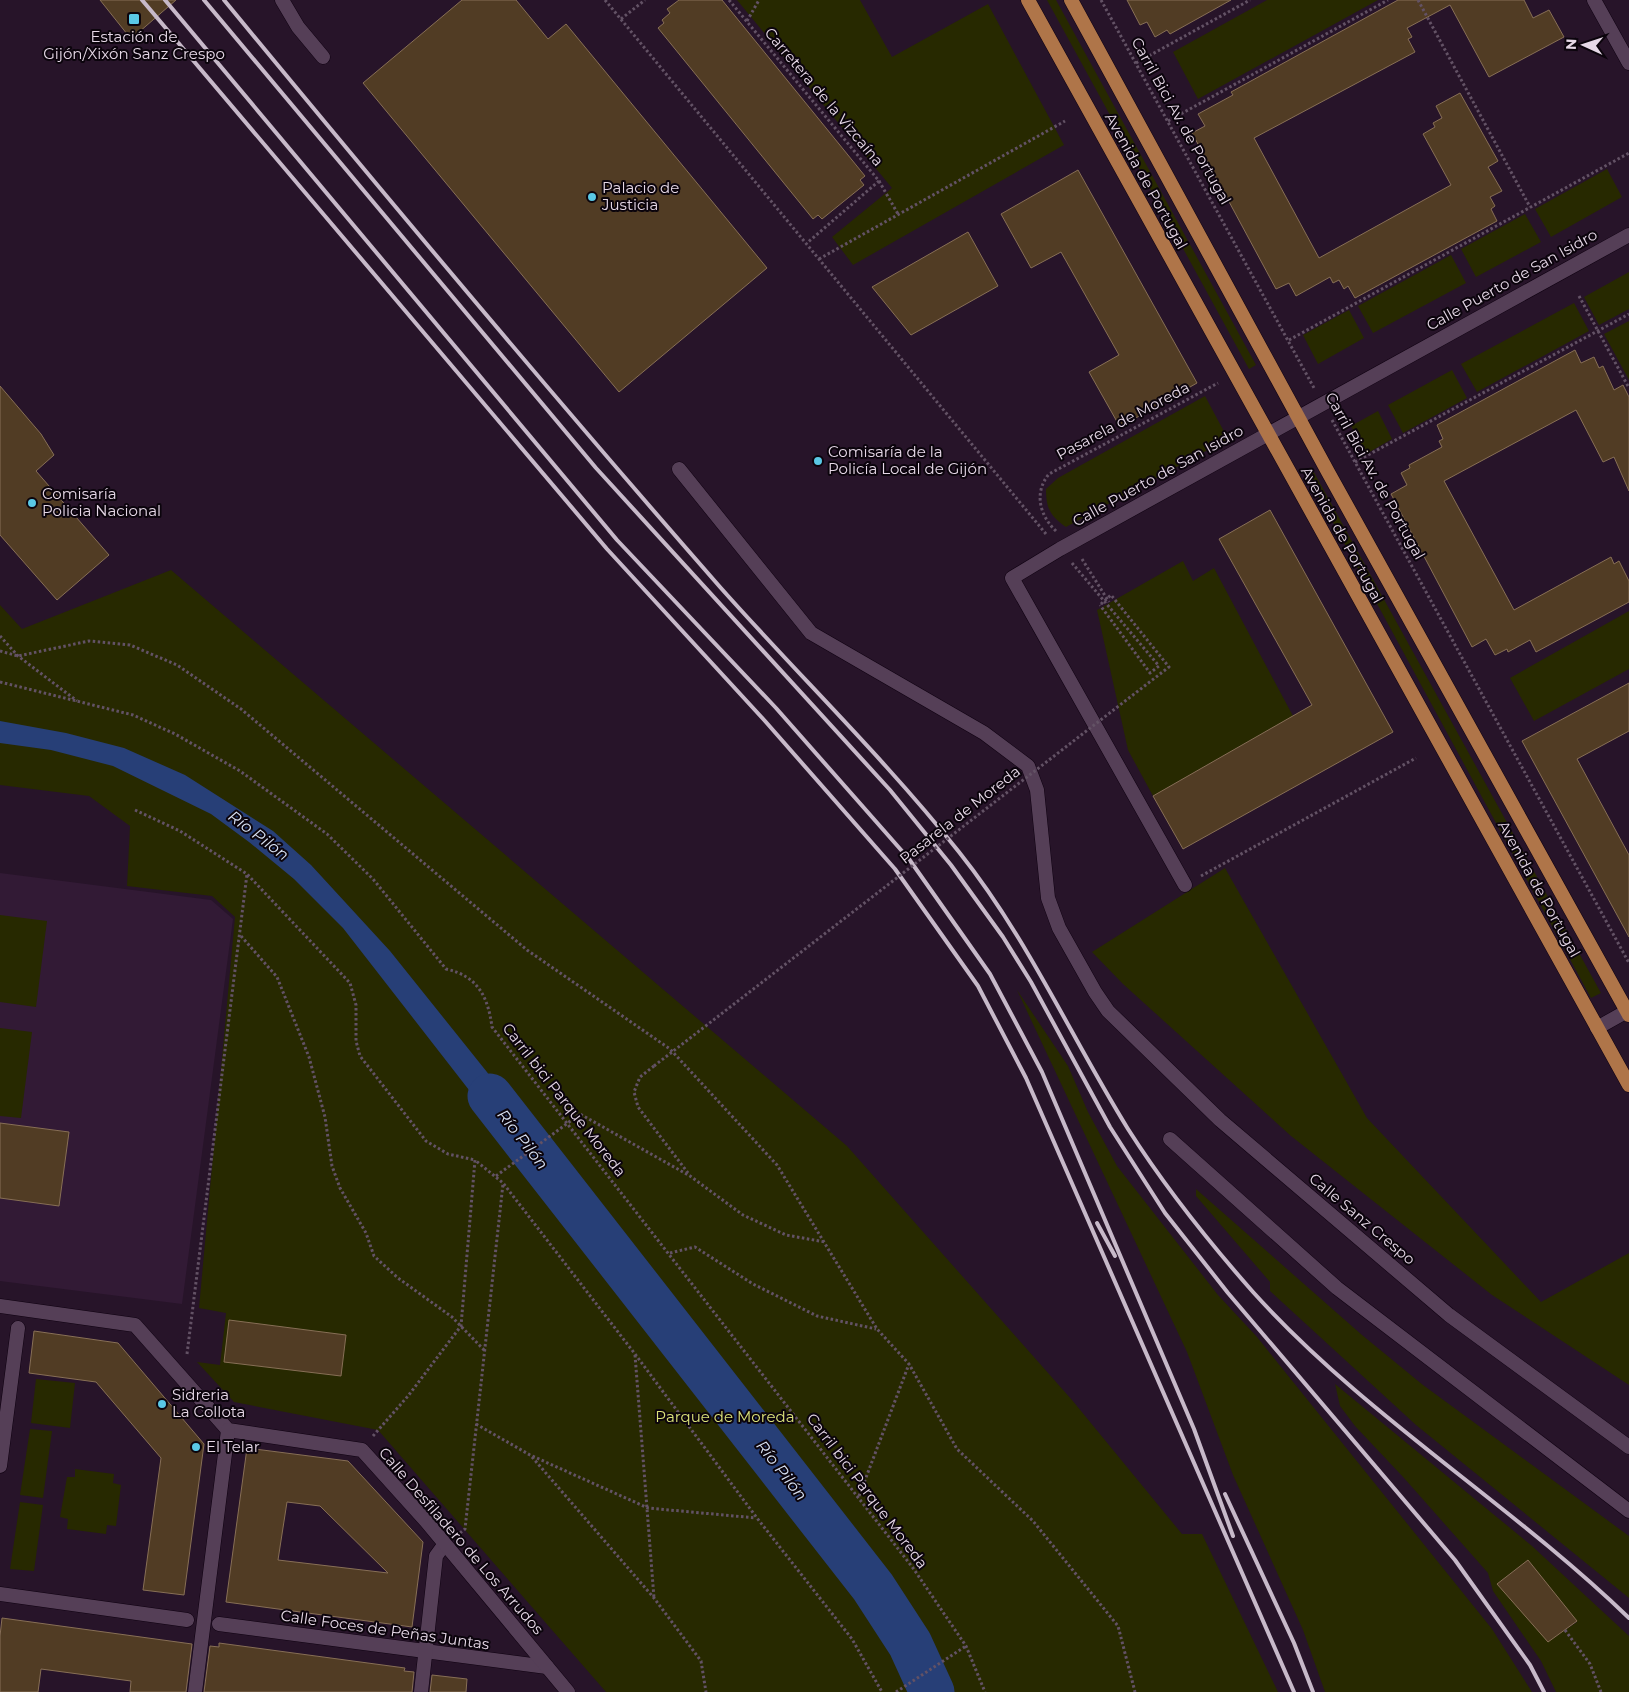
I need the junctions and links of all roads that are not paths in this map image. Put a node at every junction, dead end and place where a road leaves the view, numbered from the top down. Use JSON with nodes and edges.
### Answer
{"nodes":[{"id":1,"x":282,"y":0,"type":"edge"},
{"id":2,"x":1028,"y":0,"type":"edge"},
{"id":3,"x":1071,"y":0,"type":"edge"},
{"id":4,"x":1594,"y":0,"type":"edge"},
{"id":5,"x":323,"y":57,"type":"dead end"},
{"id":6,"x":1629,"y":63,"type":"edge"},
{"id":7,"x":1629,"y":236,"type":"edge"},
{"id":8,"x":1298,"y":416,"type":"junction"},
{"id":9,"x":1268,"y":434,"type":"junction"},
{"id":10,"x":679,"y":469,"type":"dead end"},
{"id":11,"x":1185,"y":885,"type":"road end"},
{"id":12,"x":1628,"y":1012,"type":"edge"},
{"id":13,"x":1597,"y":1028,"type":"junction"},
{"id":14,"x":1629,"y":1085,"type":"edge"},
{"id":15,"x":1170,"y":1139,"type":"dead end"},
{"id":16,"x":0,"y":1306,"type":"edge"},
{"id":17,"x":18,"y":1328,"type":"dead end"},
{"id":18,"x":228,"y":1430,"type":"junction"},
{"id":19,"x":1629,"y":1447,"type":"edge"},
{"id":20,"x":0,"y":1466,"type":"edge"},
{"id":21,"x":1629,"y":1511,"type":"edge"},
{"id":22,"x":444,"y":1545,"type":"junction"},
{"id":23,"x":0,"y":1594,"type":"edge"},
{"id":24,"x":187,"y":1620,"type":"dead end"},
{"id":25,"x":220,"y":1624,"type":"dead end"},
{"id":26,"x":425,"y":1652,"type":"junction"},
{"id":27,"x":547,"y":1667,"type":"junction"},
{"id":28,"x":195,"y":1692,"type":"edge"},
{"id":29,"x":421,"y":1692,"type":"edge"},
{"id":30,"x":568,"y":1692,"type":"edge"}],
"edges":[{"from":1,"to":5,"type":"street"},
{"from":2,"to":9,"type":"main road","name":"Avenida de Portugal"},
{"from":3,"to":8,"type":"main road","name":"Avenida de Portugal"},
{"from":4,"to":6,"type":"street"},
{"from":7,"to":8,"type":"street","name":"Calle Puerto de San Isidro"},
{"from":8,"to":9,"type":"street","name":"Calle Puerto de San Isidro"},
{"from":8,"to":12,"type":"main road","name":"Avenida de Portugal"},
{"from":9,"to":11,"type":"street","name":"Calle Puerto de San Isidro"},
{"from":9,"to":13,"type":"main road","name":"Avenida de Portugal"},
{"from":10,"to":19,"type":"street","name":"Calle Sanz Crespo"},
{"from":12,"to":13,"type":"street"},
{"from":13,"to":14,"type":"main road","name":"Avenida de Portugal"},
{"from":15,"to":21,"type":"street"},
{"from":16,"to":18,"type":"street"},
{"from":17,"to":20,"type":"street"},
{"from":18,"to":22,"type":"street","name":"Calle Desfiladero de Los Arrudos"},
{"from":18,"to":28,"type":"street"},
{"from":22,"to":26,"type":"street"},
{"from":22,"to":27,"type":"street","name":"Calle Desfiladero de Los Arrudos"},
{"from":23,"to":24,"type":"street"},
{"from":25,"to":26,"type":"street","name":"Calle Foces de Peñas Juntas"},
{"from":26,"to":27,"type":"street","name":"Calle Foces de Peñas Juntas"},
{"from":26,"to":29,"type":"street"},
{"from":27,"to":30,"type":"street","name":"Calle Desfiladero de Los Arrudos"}]}
